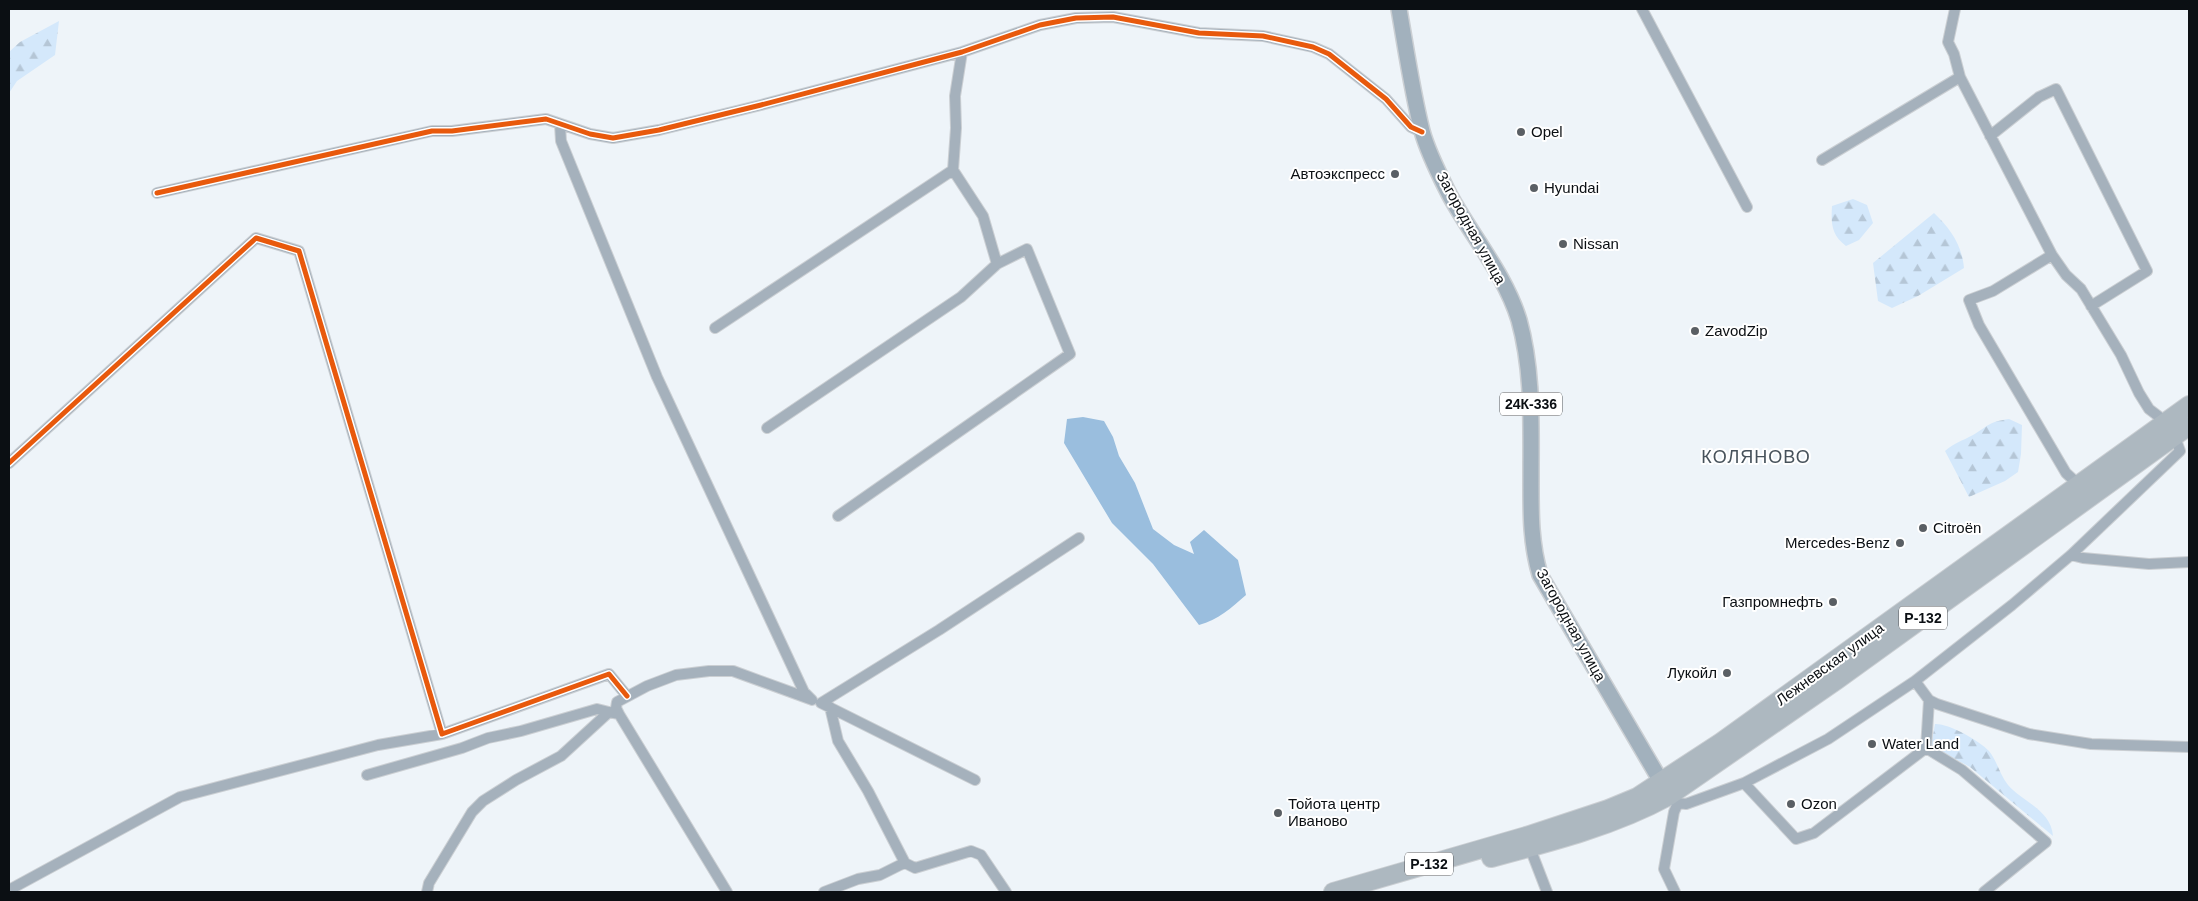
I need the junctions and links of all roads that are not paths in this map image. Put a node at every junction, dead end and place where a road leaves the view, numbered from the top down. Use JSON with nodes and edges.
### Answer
{"nodes":[{"id":1,"x":1399,"y":9,"type":"edge"},
{"id":2,"x":1409,"y":9,"type":"edge"},
{"id":3,"x":1642,"y":9,"type":"edge"},
{"id":4,"x":1955,"y":9,"type":"edge"},
{"id":5,"x":962,"y":52,"type":"junction"},
{"id":6,"x":1960,"y":77,"type":"junction"},
{"id":7,"x":560,"y":126,"type":"junction"},
{"id":8,"x":1427,"y":131,"type":"junction"},
{"id":9,"x":1990,"y":136,"type":"junction"},
{"id":10,"x":1822,"y":160,"type":"dead end"},
{"id":11,"x":953,"y":170,"type":"junction"},
{"id":12,"x":157,"y":193,"type":"dead end"},
{"id":13,"x":1747,"y":207,"type":"dead end"},
{"id":14,"x":2052,"y":255,"type":"junction"},
{"id":15,"x":997,"y":264,"type":"junction"},
{"id":16,"x":2091,"y":306,"type":"junction"},
{"id":17,"x":715,"y":328,"type":"dead end"},
{"id":18,"x":2189,"y":406,"type":"edge"},
{"id":19,"x":2189,"y":426,"type":"edge"},
{"id":20,"x":768,"y":428,"type":"dead end"},
{"id":21,"x":2170,"y":429,"type":"junction"},
{"id":22,"x":9,"y":463,"type":"edge"},
{"id":23,"x":2079,"y":485,"type":"junction"},
{"id":24,"x":838,"y":516,"type":"dead end"},
{"id":25,"x":1079,"y":538,"type":"dead end"},
{"id":26,"x":2071,"y":555,"type":"junction"},
{"id":27,"x":2189,"y":562,"type":"edge"},
{"id":28,"x":1915,"y":681,"type":"junction"},
{"id":29,"x":627,"y":696,"type":"junction"},
{"id":30,"x":1929,"y":700,"type":"junction"},
{"id":31,"x":821,"y":703,"type":"junction"},
{"id":32,"x":614,"y":713,"type":"junction"},
{"id":33,"x":442,"y":734,"type":"junction"},
{"id":34,"x":1926,"y":748,"type":"junction"},
{"id":35,"x":2189,"y":748,"type":"edge"},
{"id":36,"x":367,"y":775,"type":"dead end"},
{"id":37,"x":975,"y":780,"type":"dead end"},
{"id":38,"x":1744,"y":783,"type":"junction"},
{"id":39,"x":1671,"y":790,"type":"junction"},
{"id":40,"x":1533,"y":842,"type":"junction"},
{"id":41,"x":905,"y":863,"type":"junction"},
{"id":42,"x":9,"y":890,"type":"edge"},
{"id":43,"x":427,"y":892,"type":"edge"},
{"id":44,"x":727,"y":892,"type":"edge"},
{"id":45,"x":824,"y":892,"type":"edge"},
{"id":46,"x":1006,"y":892,"type":"edge"},
{"id":47,"x":1333,"y":892,"type":"edge"},
{"id":48,"x":1368,"y":892,"type":"edge"},
{"id":49,"x":1547,"y":892,"type":"edge"},
{"id":50,"x":1674,"y":892,"type":"edge"},
{"id":51,"x":1984,"y":892,"type":"edge"}],
"edges":[{"from":1,"to":8,"type":"main road","number":"24К-336"},
{"from":2,"to":8,"type":"main road","number":"24К-336"},
{"from":3,"to":13,"type":"street"},
{"from":4,"to":6,"type":"street"},
{"from":5,"to":7,"type":"street"},
{"from":5,"to":8,"type":"street"},
{"from":5,"to":11,"type":"street"},
{"from":6,"to":9,"type":"street"},
{"from":6,"to":10,"type":"street"},
{"from":7,"to":12,"type":"street"},
{"from":7,"to":31,"type":"street"},
{"from":8,"to":39,"type":"main road","name":"Загородная улица","number":"24К-336"},
{"from":9,"to":14,"type":"street"},
{"from":9,"to":16,"type":"street"},
{"from":11,"to":15,"type":"street"},
{"from":11,"to":17,"type":"street"},
{"from":14,"to":16,"type":"street"},
{"from":14,"to":23,"type":"street"},
{"from":15,"to":20,"type":"street"},
{"from":15,"to":24,"type":"street"},
{"from":16,"to":21,"type":"street"},
{"from":18,"to":21,"type":"highway","name":"Лежневская улица","number":"Р-132"},
{"from":19,"to":21,"type":"highway","name":"Лежневская улица","number":"Р-132"},
{"from":21,"to":23,"type":"highway","name":"Лежневская улица","number":"Р-132"},
{"from":21,"to":26,"type":"street"},
{"from":21,"to":39,"type":"highway","name":"Лежневская улица","number":"Р-132"},
{"from":22,"to":33,"type":"street"},
{"from":23,"to":39,"type":"highway","name":"Лежневская улица","number":"Р-132"},
{"from":25,"to":31,"type":"street"},
{"from":26,"to":27,"type":"street"},
{"from":26,"to":28,"type":"street"},
{"from":28,"to":30,"type":"street"},
{"from":28,"to":38,"type":"street"},
{"from":29,"to":31,"type":"street"},
{"from":29,"to":32,"type":"street"},
{"from":29,"to":33,"type":"street"},
{"from":30,"to":34,"type":"street"},
{"from":30,"to":35,"type":"street"},
{"from":31,"to":37,"type":"street"},
{"from":31,"to":41,"type":"street"},
{"from":32,"to":36,"type":"street"},
{"from":32,"to":43,"type":"street"},
{"from":32,"to":44,"type":"street"},
{"from":33,"to":42,"type":"street"},
{"from":34,"to":38,"type":"street"},
{"from":34,"to":51,"type":"street"},
{"from":38,"to":39,"type":"street"},
{"from":39,"to":40,"type":"highway","name":"Лежневская улица","number":"Р-132"},
{"from":39,"to":50,"type":"street"},
{"from":40,"to":47,"type":"highway","number":"Р-132"},
{"from":40,"to":48,"type":"highway","number":"Р-132"},
{"from":40,"to":49,"type":"street"},
{"from":41,"to":45,"type":"street"},
{"from":41,"to":46,"type":"street"}]}
